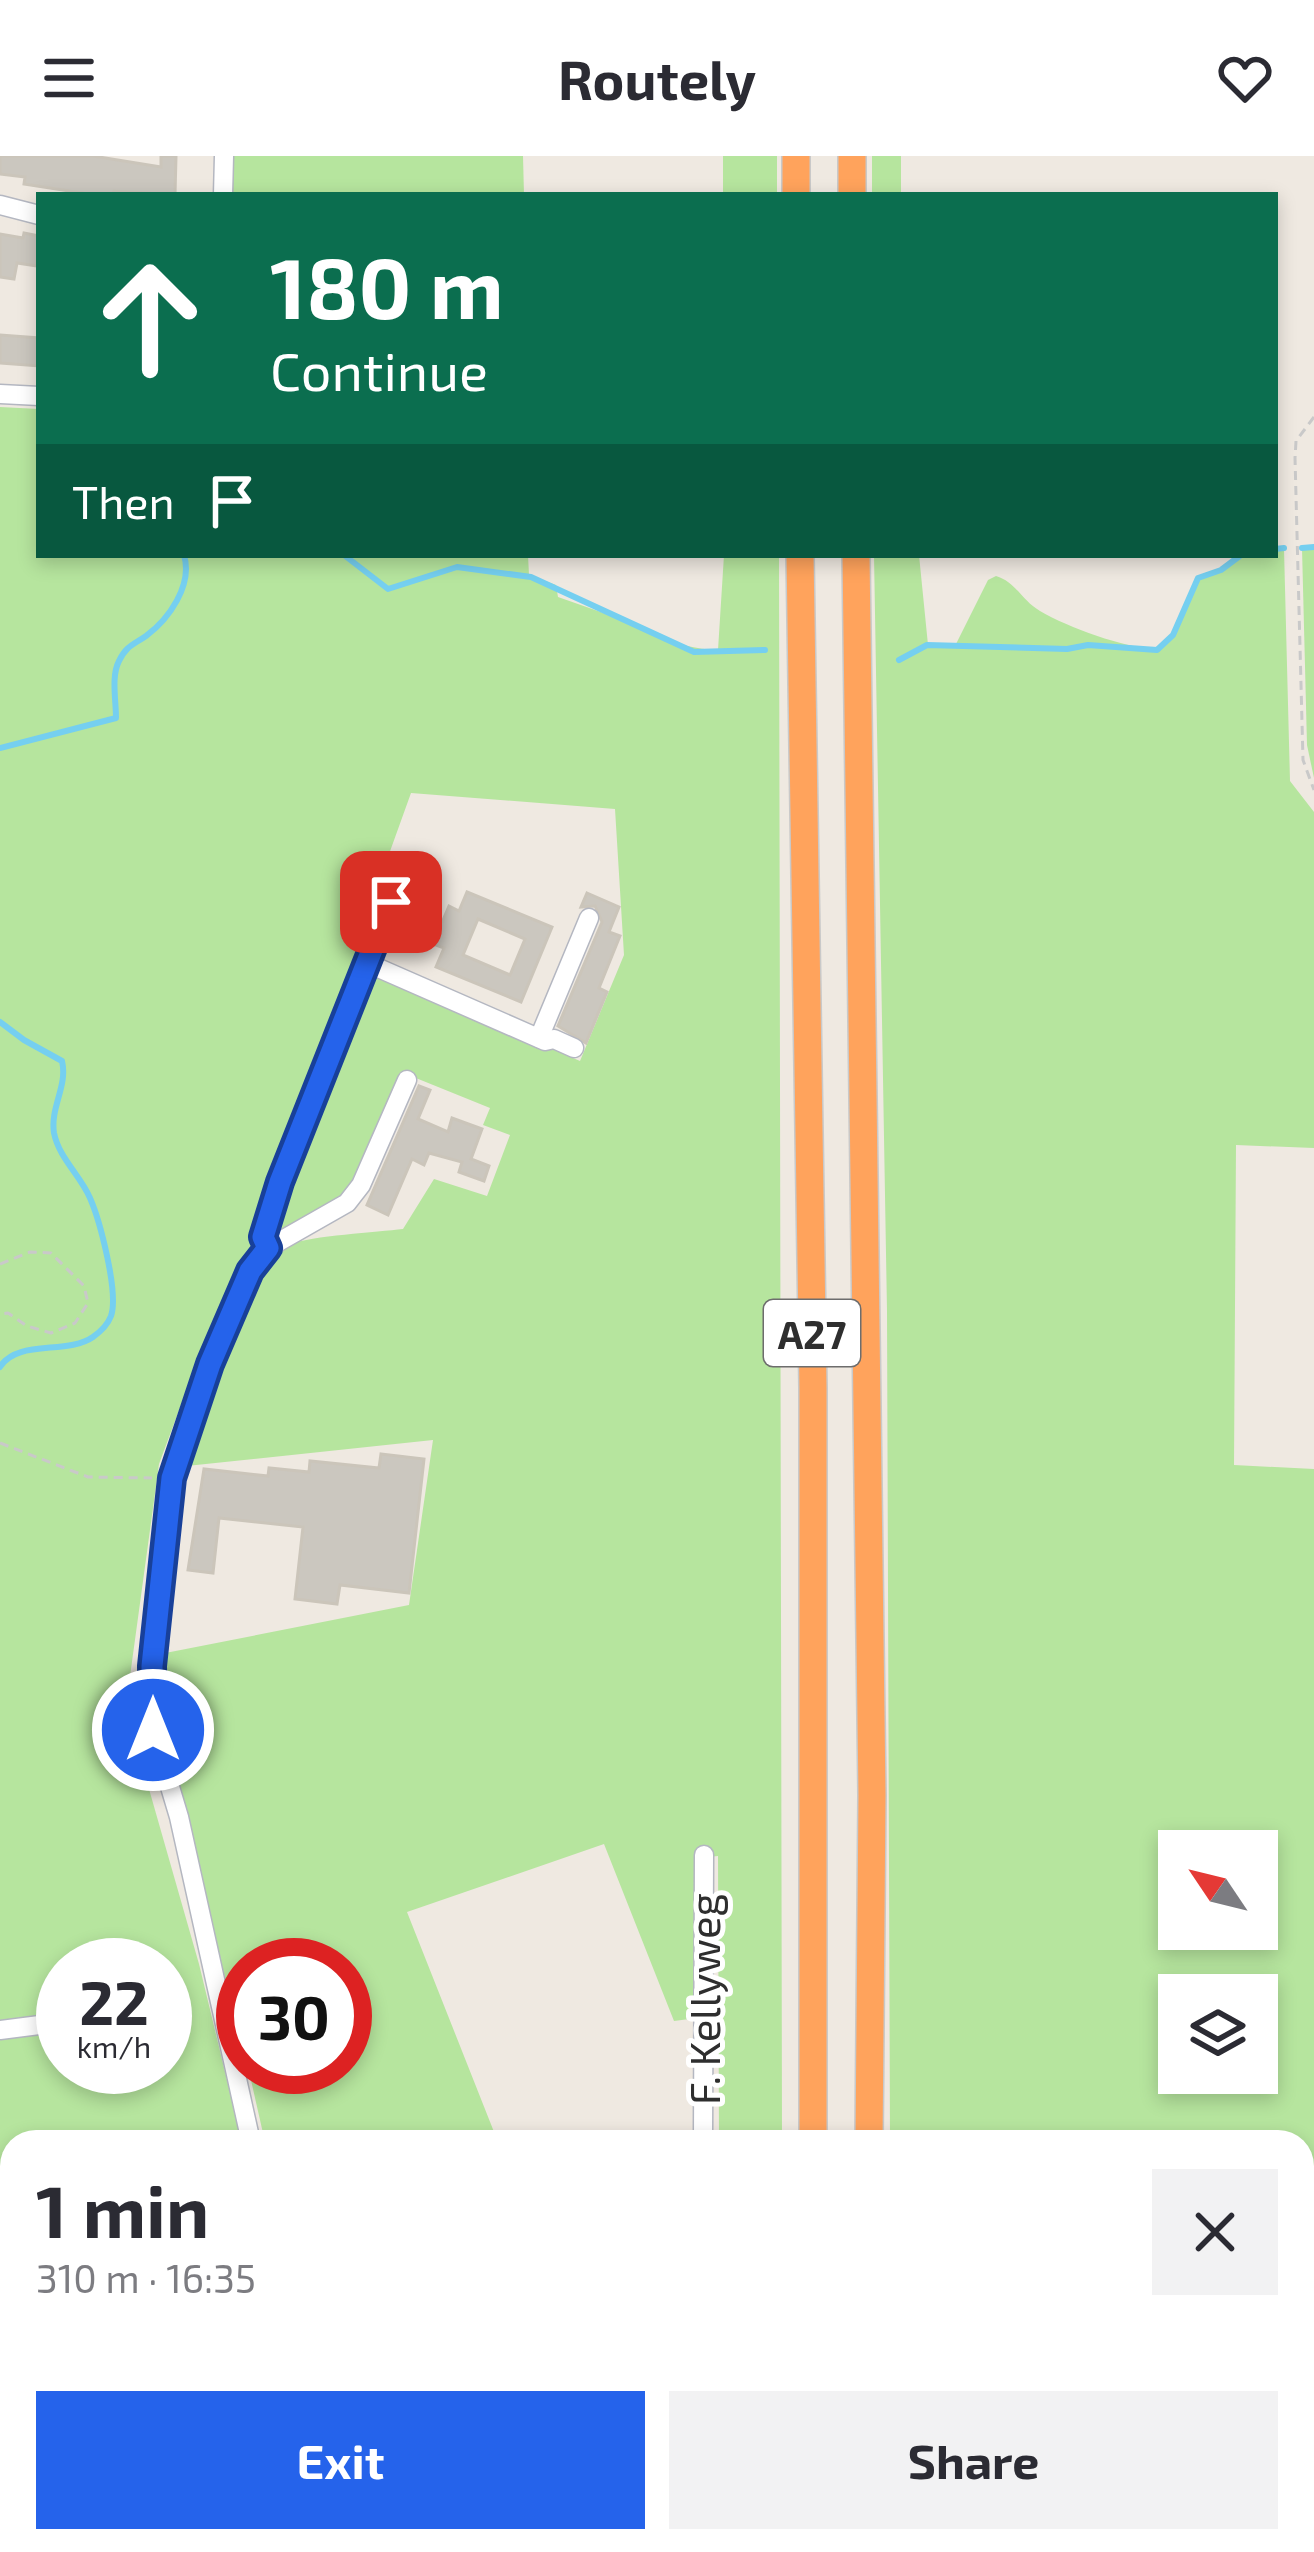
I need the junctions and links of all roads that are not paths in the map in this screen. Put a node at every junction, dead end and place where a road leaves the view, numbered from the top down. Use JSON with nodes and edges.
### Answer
{"nodes":[{"id":1,"x":224,"y":156,"type":"edge"},
{"id":2,"x":796,"y":156,"type":"edge"},
{"id":3,"x":852,"y":156,"type":"edge"},
{"id":4,"x":223,"y":192,"type":"edge"},
{"id":5,"x":796,"y":192,"type":"edge"},
{"id":6,"x":852,"y":192,"type":"edge"},
{"id":7,"x":0,"y":205,"type":"edge"},
{"id":8,"x":36,"y":214,"type":"edge"},
{"id":9,"x":0,"y":394,"type":"edge"},
{"id":10,"x":36,"y":396,"type":"edge"},
{"id":11,"x":800,"y":558,"type":"edge"},
{"id":12,"x":856,"y":558,"type":"edge"},
{"id":13,"x":391,"y":902,"type":"dead end"},
{"id":14,"x":589,"y":918,"type":"dead end"},
{"id":15,"x":367,"y":963,"type":"junction"},
{"id":16,"x":539,"y":1038,"type":"junction"},
{"id":17,"x":574,"y":1048,"type":"dead end"},
{"id":18,"x":407,"y":1080,"type":"dead end"},
{"id":19,"x":268,"y":1248,"type":"junction"},
{"id":20,"x":704,"y":1856,"type":"dead end"},
{"id":21,"x":36,"y":2025,"type":"edge"},
{"id":22,"x":0,"y":2030,"type":"edge"},
{"id":23,"x":247,"y":2130,"type":"edge"},
{"id":24,"x":703,"y":2130,"type":"edge"},
{"id":25,"x":813,"y":2130,"type":"edge"},
{"id":26,"x":869,"y":2130,"type":"edge"}],
"edges":[{"from":1,"to":4,"type":"street"},
{"from":2,"to":5,"type":"highway"},
{"from":3,"to":6,"type":"highway"},
{"from":7,"to":8,"type":"street"},
{"from":9,"to":10,"type":"street"},
{"from":11,"to":25,"type":"highway","number":"A27"},
{"from":12,"to":26,"type":"highway","number":"A27"},
{"from":13,"to":15,"type":"street"},
{"from":14,"to":16,"type":"street"},
{"from":15,"to":16,"type":"street"},
{"from":15,"to":19,"type":"street"},
{"from":16,"to":17,"type":"street"},
{"from":18,"to":19,"type":"street"},
{"from":19,"to":23,"type":"street"},
{"from":20,"to":24,"type":"street","name":"F. Kellyweg"},
{"from":21,"to":22,"type":"street"}]}
